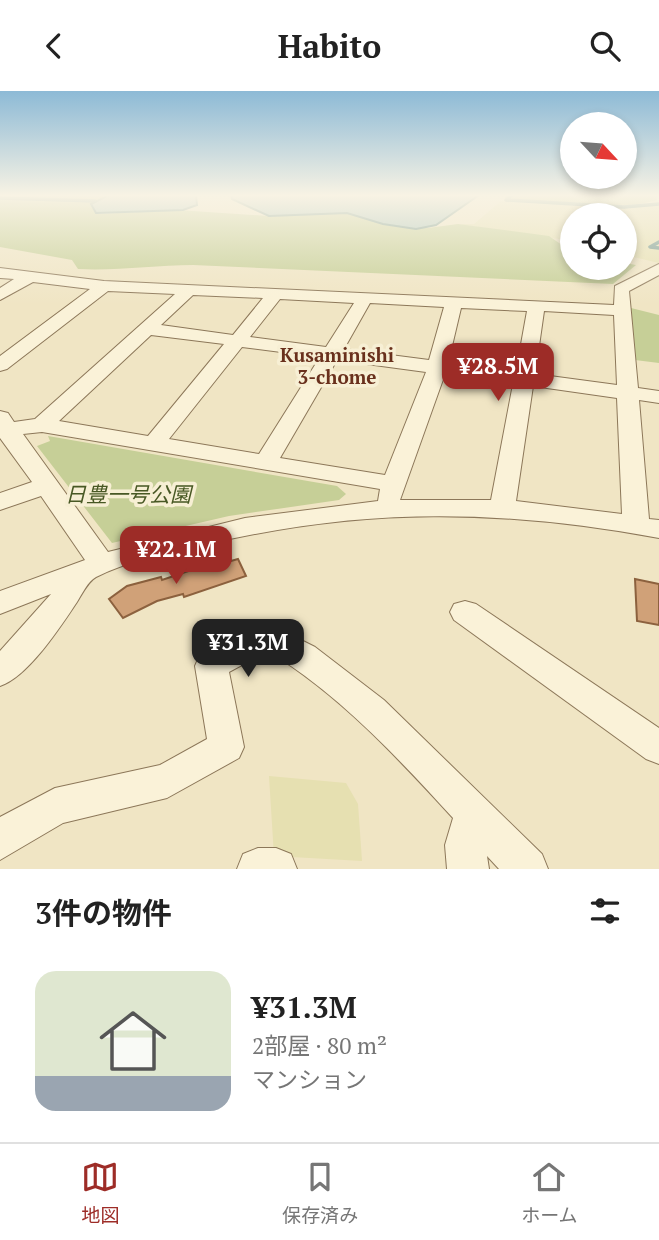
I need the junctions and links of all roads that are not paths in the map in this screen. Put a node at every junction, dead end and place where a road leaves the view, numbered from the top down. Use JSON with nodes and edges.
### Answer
{"nodes":[{"id":1,"x":659,"y":269,"type":"edge"},
{"id":2,"x":0,"y":273,"type":"edge"},
{"id":3,"x":30,"y":276,"type":"junction"},
{"id":4,"x":104,"y":286,"type":"junction"},
{"id":5,"x":188,"y":291,"type":"junction"},
{"id":6,"x":275,"y":294,"type":"junction"},
{"id":7,"x":0,"y":295,"type":"edge"},
{"id":8,"x":365,"y":298,"type":"junction"},
{"id":9,"x":454,"y":302,"type":"junction"},
{"id":10,"x":537,"y":305,"type":"junction"},
{"id":11,"x":622,"y":310,"type":"junction"},
{"id":12,"x":150,"y":329,"type":"junction"},
{"id":13,"x":238,"y":341,"type":"junction"},
{"id":14,"x":331,"y":353,"type":"junction"},
{"id":15,"x":0,"y":365,"type":"edge"},
{"id":16,"x":437,"y":368,"type":"junction"},
{"id":17,"x":523,"y":379,"type":"junction"},
{"id":18,"x":626,"y":393,"type":"junction"},
{"id":19,"x":659,"y":397,"type":"edge"},
{"id":20,"x":42,"y":425,"type":"junction"},
{"id":21,"x":3,"y":426,"type":"edge"},
{"id":22,"x":154,"y":444,"type":"junction"},
{"id":23,"x":265,"y":464,"type":"junction"},
{"id":24,"x":47,"y":485,"type":"junction"},
{"id":25,"x":389,"y":497,"type":"junction"},
{"id":26,"x":0,"y":502,"type":"edge"},
{"id":27,"x":502,"y":508,"type":"junction"},
{"id":28,"x":648,"y":527,"type":"edge"},
{"id":29,"x":93,"y":567,"type":"junction"},
{"id":30,"x":0,"y":604,"type":"edge"},
{"id":31,"x":466,"y":612,"type":"dead end"},
{"id":32,"x":0,"y":673,"type":"edge"},
{"id":33,"x":659,"y":748,"type":"edge"},
{"id":34,"x":474,"y":814,"type":"junction"},
{"id":35,"x":0,"y":840,"type":"edge"},
{"id":36,"x":259,"y":869,"type":"edge"},
{"id":37,"x":276,"y":869,"type":"edge"},
{"id":38,"x":468,"y":869,"type":"edge"},
{"id":39,"x":527,"y":869,"type":"edge"}],
"edges":[{"from":1,"to":11,"type":"street"},
{"from":2,"to":3,"type":"street"},
{"from":3,"to":4,"type":"street"},
{"from":3,"to":7,"type":"street"},
{"from":4,"to":5,"type":"street"},
{"from":4,"to":15,"type":"street"},
{"from":5,"to":6,"type":"street"},
{"from":5,"to":12,"type":"street"},
{"from":6,"to":8,"type":"street"},
{"from":6,"to":13,"type":"street"},
{"from":8,"to":9,"type":"street"},
{"from":8,"to":14,"type":"street"},
{"from":9,"to":10,"type":"street"},
{"from":9,"to":16,"type":"street"},
{"from":10,"to":11,"type":"street"},
{"from":10,"to":17,"type":"street"},
{"from":11,"to":18,"type":"street"},
{"from":12,"to":13,"type":"street"},
{"from":12,"to":20,"type":"street"},
{"from":13,"to":14,"type":"street"},
{"from":13,"to":22,"type":"street"},
{"from":14,"to":16,"type":"street"},
{"from":14,"to":23,"type":"street"},
{"from":16,"to":17,"type":"street"},
{"from":16,"to":25,"type":"street"},
{"from":17,"to":18,"type":"street"},
{"from":17,"to":27,"type":"street"},
{"from":18,"to":19,"type":"street"},
{"from":18,"to":28,"type":"street"},
{"from":20,"to":21,"type":"street"},
{"from":20,"to":22,"type":"street"},
{"from":21,"to":24,"type":"street"},
{"from":22,"to":23,"type":"street"},
{"from":23,"to":25,"type":"street"},
{"from":24,"to":26,"type":"street"},
{"from":24,"to":29,"type":"street"},
{"from":25,"to":27,"type":"street"},
{"from":25,"to":29,"type":"street"},
{"from":27,"to":28,"type":"street"},
{"from":29,"to":30,"type":"street"},
{"from":29,"to":32,"type":"street"},
{"from":31,"to":33,"type":"street"},
{"from":34,"to":35,"type":"street"},
{"from":34,"to":38,"type":"street"},
{"from":34,"to":39,"type":"street"},
{"from":36,"to":37,"type":"street"}]}
